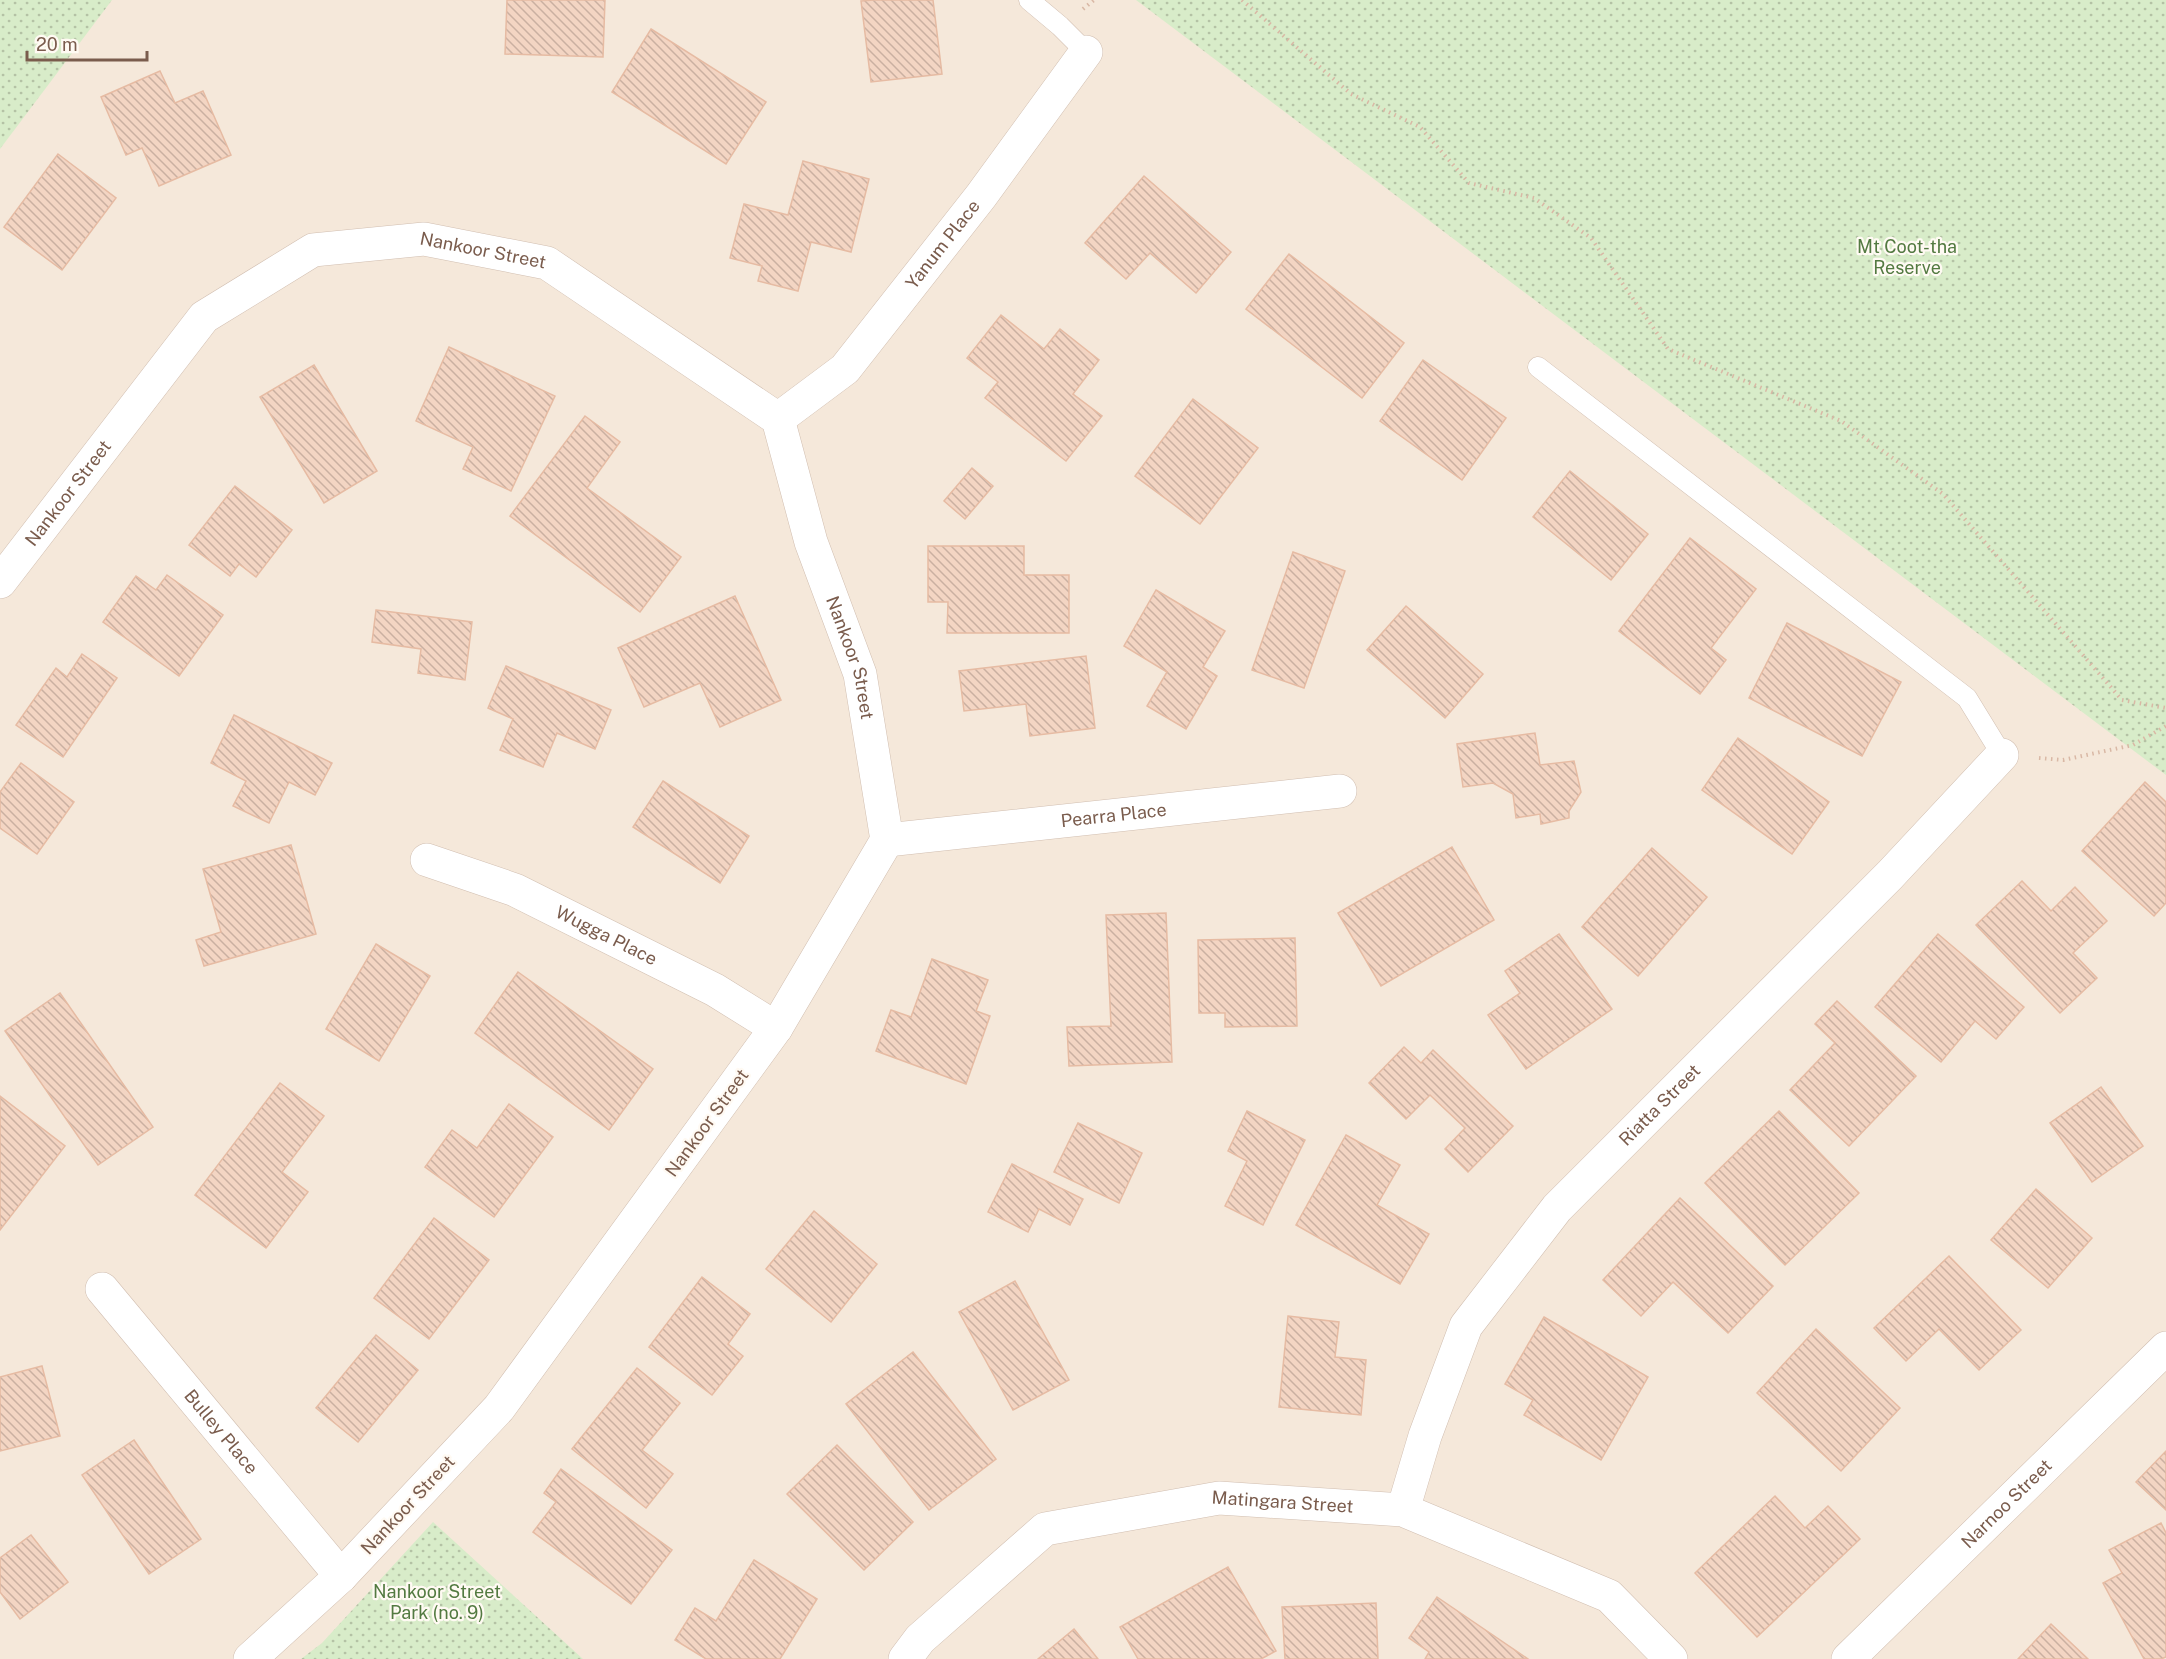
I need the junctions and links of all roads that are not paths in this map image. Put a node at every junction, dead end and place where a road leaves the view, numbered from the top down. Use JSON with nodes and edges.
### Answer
{"nodes":[{"id":1,"x":1029,"y":0,"type":"edge"},
{"id":2,"x":1086,"y":52,"type":"joint"},
{"id":3,"x":1538,"y":367,"type":"dead end"},
{"id":4,"x":778,"y":419,"type":"junction"},
{"id":5,"x":0,"y":582,"type":"edge"},
{"id":6,"x":2002,"y":755,"type":"joint"},
{"id":7,"x":1340,"y":791,"type":"dead end"},
{"id":8,"x":887,"y":840,"type":"junction"},
{"id":9,"x":427,"y":860,"type":"dead end"},
{"id":10,"x":776,"y":1028,"type":"junction"},
{"id":11,"x":102,"y":1289,"type":"dead end"},
{"id":12,"x":2166,"y":1348,"type":"edge"},
{"id":13,"x":1403,"y":1510,"type":"junction"},
{"id":14,"x":341,"y":1576,"type":"junction"},
{"id":15,"x":250,"y":1659,"type":"edge"},
{"id":16,"x":905,"y":1659,"type":"edge"},
{"id":17,"x":1671,"y":1659,"type":"edge"},
{"id":18,"x":1848,"y":1659,"type":"edge"}],
"edges":[{"from":1,"to":2,"type":"lane"},
{"from":2,"to":4,"type":"street","name":"Yanum Place"},
{"from":3,"to":6,"type":"lane"},
{"from":4,"to":5,"type":"street","name":"Nankoor Street"},
{"from":4,"to":8,"type":"street","name":"Nankoor Street"},
{"from":6,"to":13,"type":"street","name":"Riatta Street"},
{"from":7,"to":8,"type":"street","name":"Pearra Place"},
{"from":8,"to":10,"type":"street","name":"Nankoor Street"},
{"from":9,"to":10,"type":"street","name":"Wugga Place"},
{"from":10,"to":14,"type":"street","name":"Nankoor Street"},
{"from":11,"to":14,"type":"street","name":"Bulley Place"},
{"from":12,"to":18,"type":"street","name":"Narnoo Street"},
{"from":13,"to":16,"type":"street","name":"Matingara Street"},
{"from":13,"to":17,"type":"street","name":"Matingara Street"},
{"from":14,"to":15,"type":"street","name":"Nankoor Street"}]}
